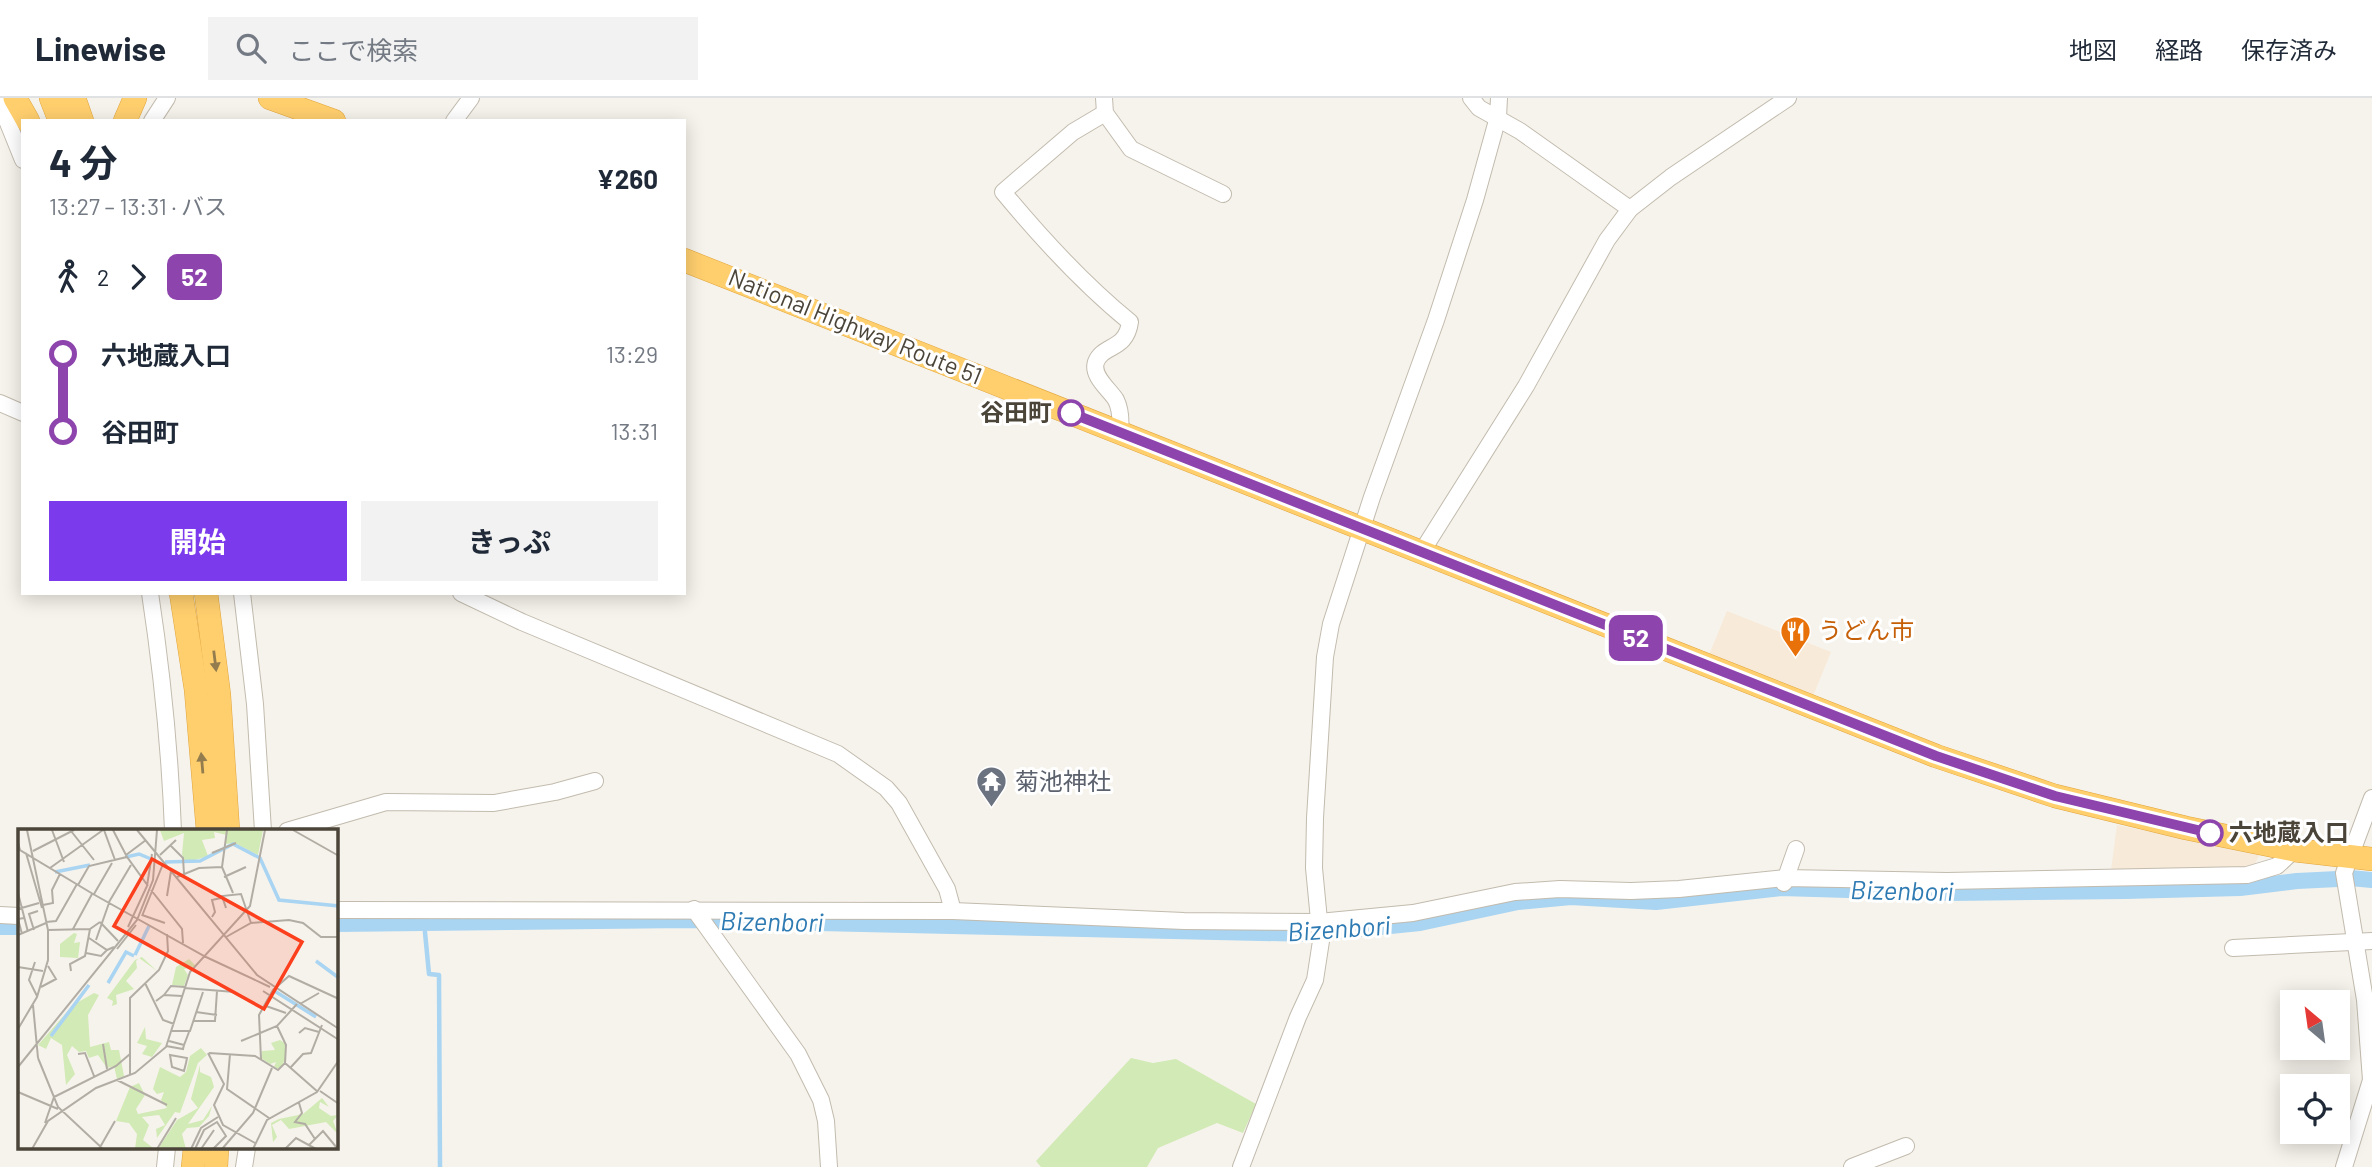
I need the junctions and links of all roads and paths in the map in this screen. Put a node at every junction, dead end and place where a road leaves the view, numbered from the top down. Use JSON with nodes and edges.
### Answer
{"nodes":[{"id":1,"x":15,"y":98,"type":"edge"},
{"id":2,"x":51,"y":98,"type":"edge"},
{"id":3,"x":74,"y":98,"type":"edge"},
{"id":4,"x":114,"y":98,"type":"edge"},
{"id":5,"x":135,"y":98,"type":"edge"},
{"id":6,"x":167,"y":98,"type":"edge"},
{"id":7,"x":270,"y":98,"type":"edge"},
{"id":8,"x":471,"y":98,"type":"edge"},
{"id":9,"x":1471,"y":98,"type":"edge"},
{"id":10,"x":1499,"y":98,"type":"edge"},
{"id":11,"x":1787,"y":98,"type":"edge"},
{"id":12,"x":0,"y":103,"type":"edge"},
{"id":13,"x":1104,"y":105,"type":"edge"},
{"id":14,"x":1498,"y":117,"type":"junction"},
{"id":15,"x":27,"y":119,"type":"edge"},
{"id":16,"x":59,"y":119,"type":"edge"},
{"id":17,"x":81,"y":119,"type":"edge"},
{"id":18,"x":122,"y":119,"type":"edge"},
{"id":19,"x":124,"y":119,"type":"edge"},
{"id":20,"x":153,"y":119,"type":"edge"},
{"id":21,"x":327,"y":119,"type":"edge"},
{"id":22,"x":455,"y":119,"type":"edge"},
{"id":23,"x":21,"y":155,"type":"edge"},
{"id":24,"x":1223,"y":194,"type":"dead end"},
{"id":25,"x":1630,"y":209,"type":"junction"},
{"id":26,"x":686,"y":261,"type":"edge"},
{"id":27,"x":0,"y":403,"type":"edge"},
{"id":28,"x":21,"y":411,"type":"edge"},
{"id":29,"x":1120,"y":433,"type":"junction"},
{"id":30,"x":1362,"y":529,"type":"junction"},
{"id":31,"x":1421,"y":553,"type":"junction"},
{"id":32,"x":150,"y":595,"type":"edge"},
{"id":33,"x":181,"y":595,"type":"edge"},
{"id":34,"x":206,"y":595,"type":"edge"},
{"id":35,"x":242,"y":595,"type":"edge"},
{"id":36,"x":465,"y":595,"type":"edge"},
{"id":37,"x":595,"y":781,"type":"dead end"},
{"id":38,"x":2372,"y":798,"type":"edge"},
{"id":39,"x":173,"y":829,"type":"edge"},
{"id":40,"x":208,"y":829,"type":"edge"},
{"id":41,"x":228,"y":829,"type":"edge"},
{"id":42,"x":263,"y":829,"type":"edge"},
{"id":43,"x":294,"y":829,"type":"edge"},
{"id":44,"x":1796,"y":849,"type":"dead end"},
{"id":45,"x":2294,"y":850,"type":"junction"},
{"id":46,"x":2361,"y":858,"type":"edge"},
{"id":47,"x":1784,"y":880,"type":"junction"},
{"id":48,"x":338,"y":910,"type":"edge"},
{"id":49,"x":954,"y":911,"type":"junction"},
{"id":50,"x":0,"y":915,"type":"edge"},
{"id":51,"x":18,"y":916,"type":"edge"},
{"id":52,"x":700,"y":919,"type":"junction"},
{"id":53,"x":1320,"y":930,"type":"junction"},
{"id":54,"x":2364,"y":941,"type":"edge"},
{"id":55,"x":2233,"y":948,"type":"dead end"},
{"id":56,"x":2372,"y":1113,"type":"edge"},
{"id":57,"x":2353,"y":1133,"type":"junction"},
{"id":58,"x":1906,"y":1146,"type":"dead end"},
{"id":59,"x":829,"y":1167,"type":"edge"},
{"id":60,"x":1241,"y":1167,"type":"edge"},
{"id":61,"x":1852,"y":1167,"type":"edge"},
{"id":62,"x":2344,"y":1167,"type":"edge"}],
"edges":[{"from":1,"to":15,"type":"highway"},
{"from":2,"to":16,"type":"highway"},
{"from":3,"to":17,"type":"highway"},
{"from":4,"to":18,"type":"highway"},
{"from":5,"to":19,"type":"highway"},
{"from":6,"to":20,"type":"street"},
{"from":7,"to":21,"type":"highway"},
{"from":8,"to":22,"type":"street"},
{"from":9,"to":14,"type":"street"},
{"from":10,"to":14,"type":"street"},
{"from":11,"to":25,"type":"street"},
{"from":12,"to":23,"type":"street"},
{"from":13,"to":24,"type":"street"},
{"from":13,"to":29,"type":"street"},
{"from":14,"to":25,"type":"street"},
{"from":14,"to":30,"type":"street"},
{"from":25,"to":31,"type":"street"},
{"from":26,"to":29,"type":"highway","name":"National Highway Route 51"},
{"from":27,"to":28,"type":"street"},
{"from":29,"to":30,"type":"highway","name":"National Highway Route 51"},
{"from":30,"to":31,"type":"highway","name":"National Highway Route 51"},
{"from":30,"to":53,"type":"street"},
{"from":31,"to":45,"type":"highway","name":"National Highway Route 51"},
{"from":32,"to":39,"type":"street"},
{"from":40,"to":33,"type":"highway","one_way":true},
{"from":34,"to":41,"type":"highway","one_way":true},
{"from":35,"to":42,"type":"street"},
{"from":36,"to":49,"type":"street"},
{"from":37,"to":43,"type":"street"},
{"from":38,"to":46,"type":"street"},
{"from":44,"to":47,"type":"street"},
{"from":45,"to":46,"type":"highway","name":"National Highway Route 51"},
{"from":45,"to":47,"type":"street"},
{"from":46,"to":54,"type":"street"},
{"from":47,"to":53,"type":"street"},
{"from":48,"to":52,"type":"street"},
{"from":49,"to":52,"type":"street"},
{"from":49,"to":53,"type":"street"},
{"from":50,"to":51,"type":"street"},
{"from":52,"to":59,"type":"street"},
{"from":53,"to":60,"type":"street"},
{"from":54,"to":55,"type":"street"},
{"from":54,"to":57,"type":"street"},
{"from":56,"to":57,"type":"street"},
{"from":57,"to":62,"type":"street"},
{"from":58,"to":61,"type":"street"}]}
